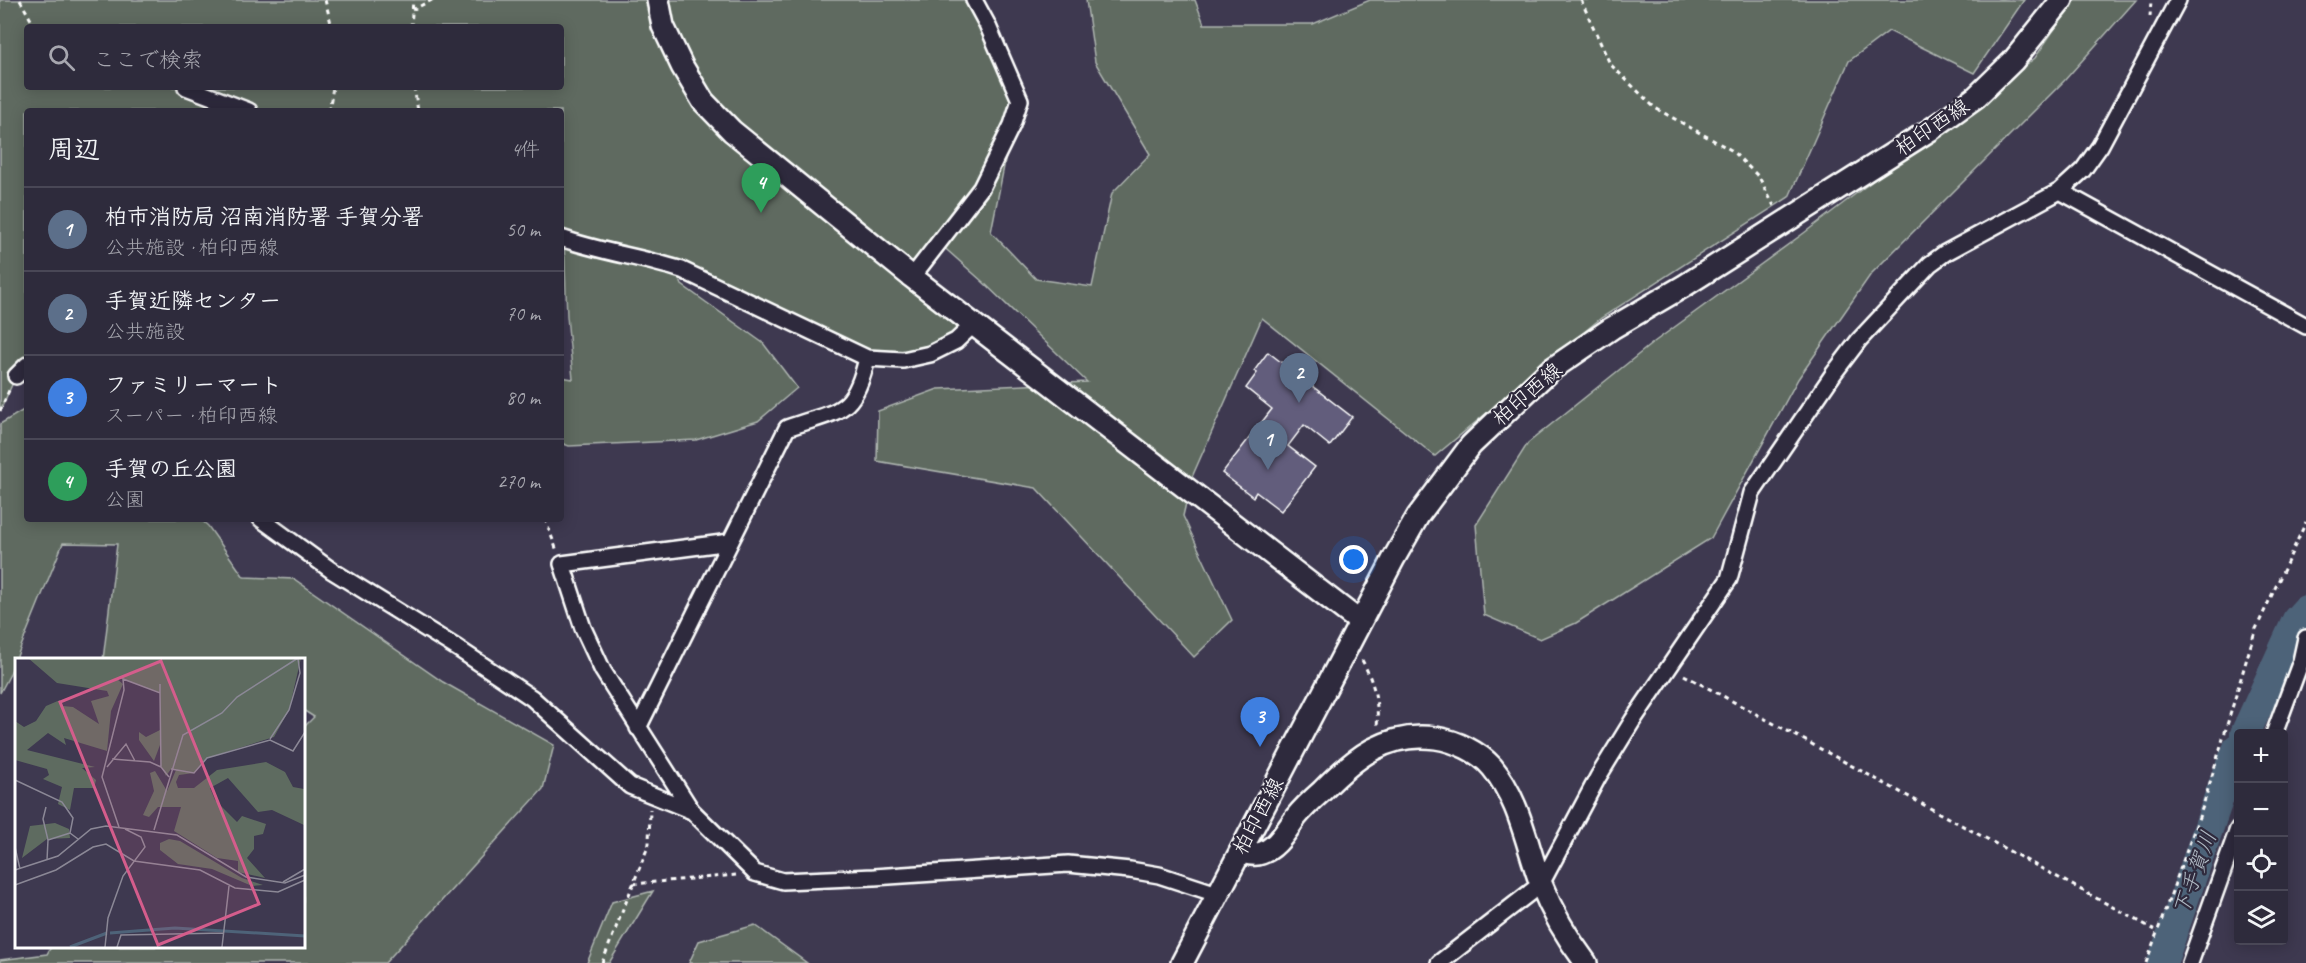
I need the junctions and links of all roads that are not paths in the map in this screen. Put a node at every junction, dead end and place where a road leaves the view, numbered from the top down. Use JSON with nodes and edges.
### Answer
{"nodes":[{"id":1,"x":658,"y":0,"type":"edge"},
{"id":2,"x":974,"y":0,"type":"edge"},
{"id":3,"x":2062,"y":0,"type":"edge"},
{"id":4,"x":2178,"y":0,"type":"edge"},
{"id":5,"x":194,"y":90,"type":"edge"},
{"id":6,"x":241,"y":108,"type":"edge"},
{"id":7,"x":2060,"y":191,"type":"junction"},
{"id":8,"x":564,"y":239,"type":"edge"},
{"id":9,"x":912,"y":278,"type":"junction"},
{"id":10,"x":973,"y":325,"type":"junction"},
{"id":11,"x":2306,"y":326,"type":"edge"},
{"id":12,"x":867,"y":358,"type":"junction"},
{"id":13,"x":265,"y":522,"type":"edge"},
{"id":14,"x":730,"y":542,"type":"junction"},
{"id":15,"x":1355,"y":631,"type":"junction"},
{"id":16,"x":2306,"y":638,"type":"edge"},
{"id":17,"x":638,"y":728,"type":"junction"},
{"id":18,"x":2276,"y":729,"type":"edge"},
{"id":19,"x":692,"y":811,"type":"junction"},
{"id":20,"x":2235,"y":837,"type":"edge"},
{"id":21,"x":1240,"y":852,"type":"junction"},
{"id":22,"x":1541,"y":884,"type":"junction"},
{"id":23,"x":1217,"y":894,"type":"junction"},
{"id":24,"x":1182,"y":963,"type":"edge"},
{"id":25,"x":1439,"y":963,"type":"edge"},
{"id":26,"x":1586,"y":963,"type":"edge"},
{"id":27,"x":2190,"y":963,"type":"edge"}],
"edges":[{"from":1,"to":9,"type":"street"},
{"from":2,"to":9,"type":"street"},
{"from":3,"to":15,"type":"street","name":"柏印西線"},
{"from":4,"to":7,"type":"street"},
{"from":5,"to":6,"type":"street"},
{"from":7,"to":11,"type":"street"},
{"from":7,"to":22,"type":"street"},
{"from":8,"to":12,"type":"street"},
{"from":9,"to":10,"type":"street"},
{"from":10,"to":12,"type":"street"},
{"from":10,"to":15,"type":"street"},
{"from":12,"to":14,"type":"street"},
{"from":13,"to":19,"type":"street"},
{"from":14,"to":17,"type":"street"},
{"from":14,"to":17,"type":"street"},
{"from":15,"to":21,"type":"street","name":"柏印西線"},
{"from":16,"to":18,"type":"street"},
{"from":17,"to":19,"type":"street"},
{"from":19,"to":23,"type":"street"},
{"from":20,"to":27,"type":"street"},
{"from":21,"to":22,"type":"street"},
{"from":21,"to":23,"type":"street","name":"柏印西線"},
{"from":22,"to":25,"type":"street"},
{"from":22,"to":26,"type":"street"},
{"from":23,"to":24,"type":"street","name":"柏印西線"}]}
